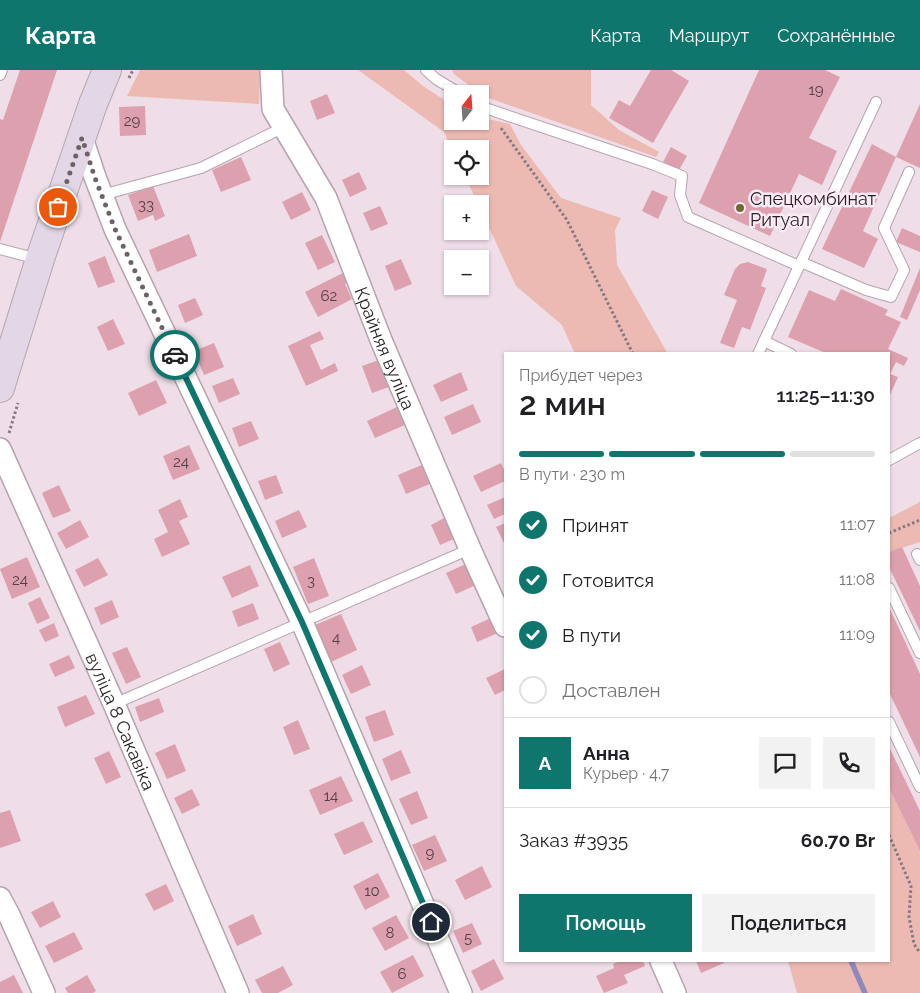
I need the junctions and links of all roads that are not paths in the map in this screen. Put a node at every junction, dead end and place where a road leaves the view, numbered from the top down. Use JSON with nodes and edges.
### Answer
{"nodes":[{"id":1,"x":2,"y":70,"type":"edge"},
{"id":2,"x":107,"y":70,"type":"edge"},
{"id":3,"x":270,"y":70,"type":"edge"},
{"id":4,"x":426,"y":70,"type":"edge"},
{"id":5,"x":435,"y":74,"type":"edge"},
{"id":6,"x":0,"y":75,"type":"edge"},
{"id":7,"x":449,"y":85,"type":"edge"},
{"id":8,"x":876,"y":102,"type":"dead end"},
{"id":9,"x":489,"y":109,"type":"edge"},
{"id":10,"x":284,"y":127,"type":"junction"},
{"id":11,"x":82,"y":138,"type":"junction"},
{"id":12,"x":909,"y":172,"type":"dead end"},
{"id":13,"x":102,"y":195,"type":"junction"},
{"id":14,"x":0,"y":249,"type":"edge"},
{"id":15,"x":40,"y":259,"type":"junction"},
{"id":16,"x":800,"y":264,"type":"junction"},
{"id":17,"x":764,"y":341,"type":"junction"},
{"id":18,"x":759,"y":352,"type":"edge"},
{"id":19,"x":788,"y":352,"type":"edge"},
{"id":20,"x":9,"y":394,"type":"edge"},
{"id":21,"x":920,"y":443,"type":"edge"},
{"id":22,"x":1,"y":452,"type":"edge"},
{"id":23,"x":890,"y":459,"type":"edge"},
{"id":24,"x":470,"y":549,"type":"junction"},
{"id":25,"x":890,"y":590,"type":"edge"},
{"id":26,"x":302,"y":622,"type":"junction"},
{"id":27,"x":504,"y":624,"type":"edge"},
{"id":28,"x":920,"y":653,"type":"edge"},
{"id":29,"x":114,"y":704,"type":"junction"},
{"id":30,"x":890,"y":724,"type":"edge"},
{"id":31,"x":920,"y":787,"type":"edge"},
{"id":32,"x":0,"y":898,"type":"edge"},
{"id":33,"x":661,"y":962,"type":"edge"},
{"id":34,"x":44,"y":993,"type":"edge"},
{"id":35,"x":238,"y":993,"type":"edge"},
{"id":36,"x":461,"y":993,"type":"edge"},
{"id":37,"x":675,"y":993,"type":"edge"}],
"edges":[{"from":1,"to":6,"type":"lane"},
{"from":2,"to":11,"type":"main road"},
{"from":3,"to":10,"type":"street","name":"Крайняя вуліца"},
{"from":4,"to":5,"type":"lane"},
{"from":5,"to":7,"type":"lane"},
{"from":8,"to":16,"type":"lane"},
{"from":9,"to":16,"type":"lane"},
{"from":10,"to":13,"type":"lane"},
{"from":10,"to":24,"type":"street","name":"Крайняя вуліца"},
{"from":11,"to":13,"type":"street"},
{"from":11,"to":15,"type":"main road"},
{"from":12,"to":16,"type":"lane"},
{"from":13,"to":26,"type":"street"},
{"from":14,"to":15,"type":"lane"},
{"from":15,"to":20,"type":"main road"},
{"from":16,"to":17,"type":"lane"},
{"from":17,"to":18,"type":"lane"},
{"from":17,"to":19,"type":"lane"},
{"from":21,"to":23,"type":"lane"},
{"from":22,"to":29,"type":"street","name":"вуліца 8 Сакавіка"},
{"from":24,"to":26,"type":"lane"},
{"from":24,"to":27,"type":"street","name":"Крайняя вуліца"},
{"from":25,"to":28,"type":"lane"},
{"from":26,"to":29,"type":"lane"},
{"from":26,"to":36,"type":"street"},
{"from":29,"to":35,"type":"street","name":"вуліца 8 Сакавіка"},
{"from":30,"to":31,"type":"lane"},
{"from":32,"to":34,"type":"street"},
{"from":33,"to":37,"type":"street"}]}
